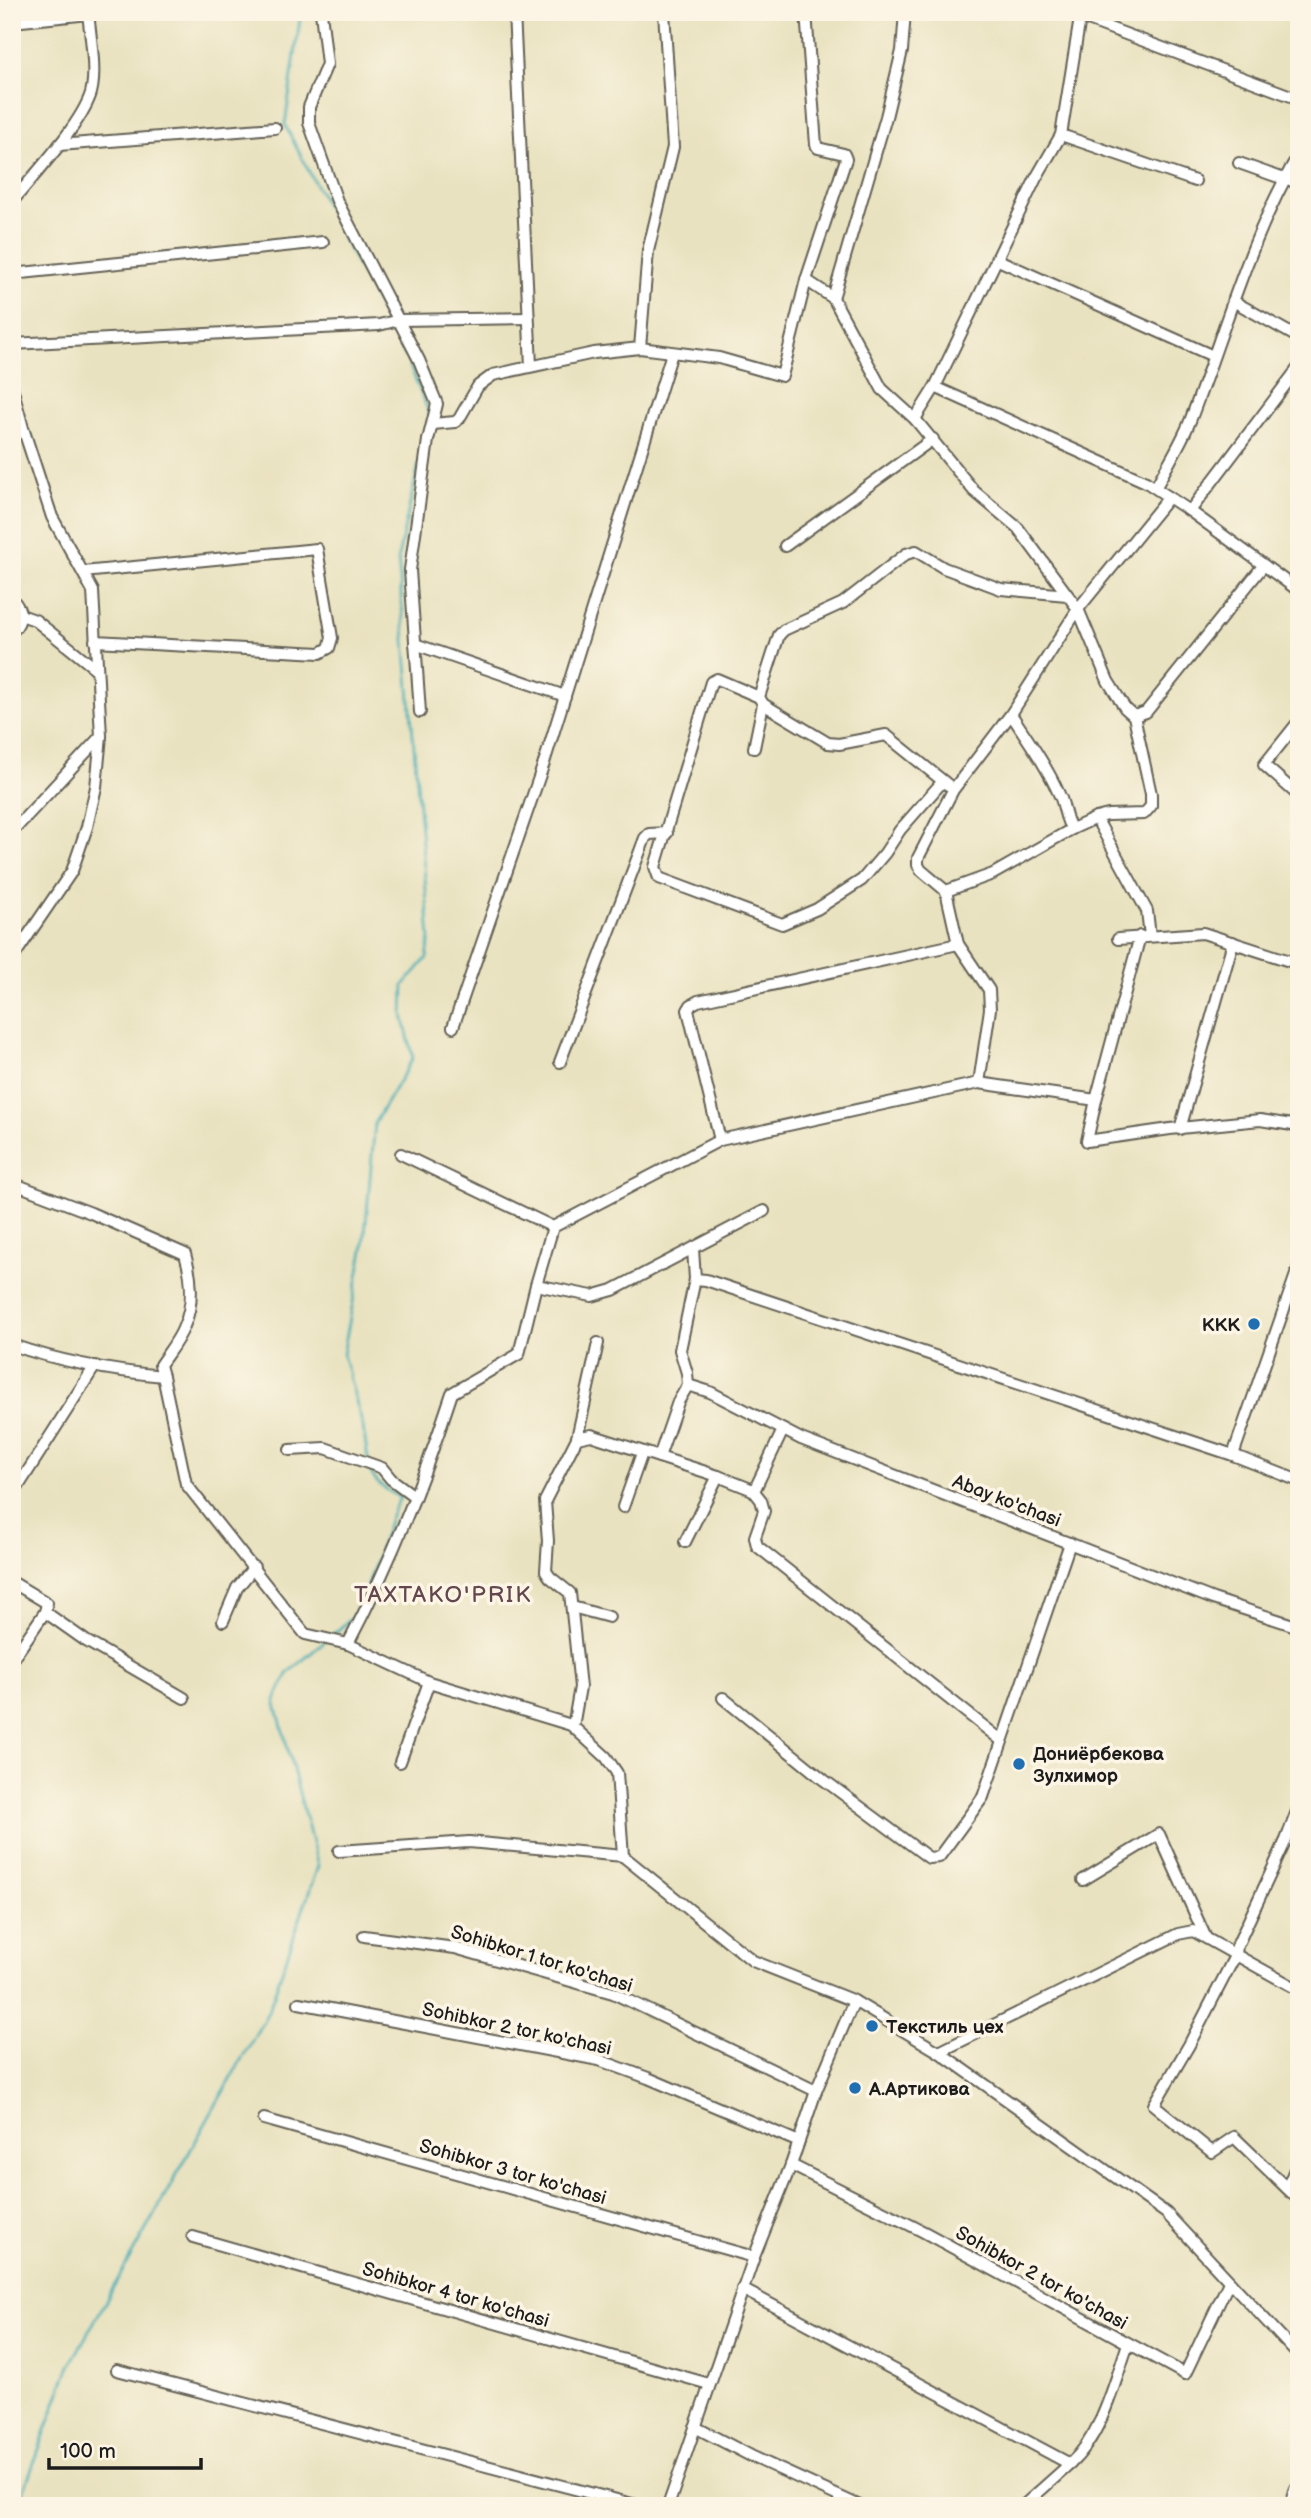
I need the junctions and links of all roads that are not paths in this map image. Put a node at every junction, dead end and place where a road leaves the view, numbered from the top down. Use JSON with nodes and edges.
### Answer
{"nodes":[{"id":1,"x":108,"y":12,"type":"edge"},
{"id":2,"x":321,"y":12,"type":"edge"},
{"id":3,"x":514,"y":12,"type":"edge"},
{"id":4,"x":664,"y":12,"type":"edge"},
{"id":5,"x":806,"y":12,"type":"edge"},
{"id":6,"x":905,"y":12,"type":"edge"},
{"id":7,"x":88,"y":13,"type":"edge"},
{"id":8,"x":1081,"y":15,"type":"edge"},
{"id":9,"x":12,"y":22,"type":"edge"},
{"id":10,"x":1299,"y":99,"type":"edge"},
{"id":11,"x":275,"y":128,"type":"dead end"},
{"id":12,"x":1061,"y":135,"type":"junction"},
{"id":13,"x":59,"y":145,"type":"junction"},
{"id":14,"x":1299,"y":154,"type":"edge"},
{"id":15,"x":1240,"y":163,"type":"dead end"},
{"id":16,"x":1285,"y":178,"type":"junction"},
{"id":17,"x":1195,"y":181,"type":"dead end"},
{"id":18,"x":1299,"y":185,"type":"edge"},
{"id":19,"x":12,"y":202,"type":"edge"},
{"id":20,"x":323,"y":242,"type":"dead end"},
{"id":21,"x":996,"y":259,"type":"junction"},
{"id":22,"x":12,"y":274,"type":"edge"},
{"id":23,"x":806,"y":280,"type":"junction"},
{"id":24,"x":830,"y":295,"type":"junction"},
{"id":25,"x":1233,"y":301,"type":"junction"},
{"id":26,"x":528,"y":318,"type":"junction"},
{"id":27,"x":399,"y":320,"type":"junction"},
{"id":28,"x":1299,"y":338,"type":"edge"},
{"id":29,"x":12,"y":344,"type":"edge"},
{"id":30,"x":640,"y":348,"type":"junction"},
{"id":31,"x":672,"y":353,"type":"junction"},
{"id":32,"x":1213,"y":356,"type":"junction"},
{"id":33,"x":531,"y":366,"type":"junction"},
{"id":34,"x":1299,"y":367,"type":"edge"},
{"id":35,"x":12,"y":387,"type":"edge"},
{"id":36,"x":935,"y":387,"type":"junction"},
{"id":37,"x":16,"y":418,"type":"edge"},
{"id":38,"x":915,"y":419,"type":"junction"},
{"id":39,"x":433,"y":424,"type":"junction"},
{"id":40,"x":933,"y":439,"type":"junction"},
{"id":41,"x":1156,"y":488,"type":"junction"},
{"id":42,"x":1169,"y":497,"type":"junction"},
{"id":43,"x":1191,"y":511,"type":"junction"},
{"id":44,"x":785,"y":547,"type":"dead end"},
{"id":45,"x":1264,"y":566,"type":"junction"},
{"id":46,"x":83,"y":572,"type":"junction"},
{"id":47,"x":1299,"y":591,"type":"edge"},
{"id":48,"x":1067,"y":595,"type":"junction"},
{"id":49,"x":12,"y":599,"type":"edge"},
{"id":50,"x":1078,"y":609,"type":"junction"},
{"id":51,"x":21,"y":615,"type":"junction"},
{"id":52,"x":12,"y":632,"type":"edge"},
{"id":53,"x":95,"y":641,"type":"junction"},
{"id":54,"x":415,"y":644,"type":"junction"},
{"id":55,"x":96,"y":669,"type":"junction"},
{"id":56,"x":565,"y":696,"type":"junction"},
{"id":57,"x":761,"y":701,"type":"junction"},
{"id":58,"x":420,"y":712,"type":"dead end"},
{"id":59,"x":1011,"y":714,"type":"junction"},
{"id":60,"x":1134,"y":716,"type":"junction"},
{"id":61,"x":1299,"y":721,"type":"edge"},
{"id":62,"x":101,"y":736,"type":"junction"},
{"id":63,"x":754,"y":748,"type":"dead end"},
{"id":64,"x":943,"y":781,"type":"junction"},
{"id":65,"x":953,"y":789,"type":"junction"},
{"id":66,"x":1299,"y":796,"type":"edge"},
{"id":67,"x":1096,"y":818,"type":"junction"},
{"id":68,"x":1072,"y":829,"type":"junction"},
{"id":69,"x":12,"y":832,"type":"edge"},
{"id":70,"x":667,"y":833,"type":"junction"},
{"id":71,"x":946,"y":891,"type":"junction"},
{"id":72,"x":1145,"y":936,"type":"junction"},
{"id":73,"x":1118,"y":939,"type":"dead end"},
{"id":74,"x":1233,"y":942,"type":"junction"},
{"id":75,"x":958,"y":944,"type":"junction"},
{"id":76,"x":12,"y":959,"type":"edge"},
{"id":77,"x":1299,"y":964,"type":"edge"},
{"id":78,"x":453,"y":1027,"type":"dead end"},
{"id":79,"x":560,"y":1062,"type":"dead end"},
{"id":80,"x":979,"y":1083,"type":"junction"},
{"id":81,"x":1096,"y":1100,"type":"junction"},
{"id":82,"x":1299,"y":1126,"type":"edge"},
{"id":83,"x":1180,"y":1129,"type":"junction"},
{"id":84,"x":720,"y":1140,"type":"junction"},
{"id":85,"x":401,"y":1154,"type":"dead end"},
{"id":86,"x":12,"y":1183,"type":"edge"},
{"id":87,"x":764,"y":1211,"type":"dead end"},
{"id":88,"x":553,"y":1227,"type":"junction"},
{"id":89,"x":693,"y":1249,"type":"junction"},
{"id":90,"x":1299,"y":1266,"type":"edge"},
{"id":91,"x":695,"y":1279,"type":"junction"},
{"id":92,"x":536,"y":1285,"type":"junction"},
{"id":93,"x":598,"y":1343,"type":"dead end"},
{"id":94,"x":12,"y":1345,"type":"edge"},
{"id":95,"x":95,"y":1366,"type":"junction"},
{"id":96,"x":163,"y":1376,"type":"junction"},
{"id":97,"x":688,"y":1385,"type":"junction"},
{"id":98,"x":783,"y":1430,"type":"junction"},
{"id":99,"x":577,"y":1438,"type":"junction"},
{"id":100,"x":290,"y":1450,"type":"dead end"},
{"id":101,"x":642,"y":1453,"type":"junction"},
{"id":102,"x":1233,"y":1455,"type":"junction"},
{"id":103,"x":659,"y":1457,"type":"junction"},
{"id":104,"x":17,"y":1475,"type":"edge"},
{"id":105,"x":718,"y":1476,"type":"junction"},
{"id":106,"x":1299,"y":1481,"type":"edge"},
{"id":107,"x":754,"y":1491,"type":"junction"},
{"id":108,"x":12,"y":1496,"type":"edge"},
{"id":109,"x":414,"y":1496,"type":"junction"},
{"id":110,"x":623,"y":1507,"type":"dead end"},
{"id":111,"x":685,"y":1542,"type":"dead end"},
{"id":112,"x":1070,"y":1543,"type":"junction"},
{"id":113,"x":254,"y":1567,"type":"junction"},
{"id":114,"x":12,"y":1582,"type":"edge"},
{"id":115,"x":572,"y":1607,"type":"junction"},
{"id":116,"x":45,"y":1612,"type":"junction"},
{"id":117,"x":609,"y":1617,"type":"dead end"},
{"id":118,"x":223,"y":1621,"type":"dead end"},
{"id":119,"x":1299,"y":1627,"type":"edge"},
{"id":120,"x":343,"y":1644,"type":"junction"},
{"id":121,"x":12,"y":1660,"type":"edge"},
{"id":122,"x":429,"y":1682,"type":"junction"},
{"id":123,"x":184,"y":1698,"type":"dead end"},
{"id":124,"x":723,"y":1698,"type":"dead end"},
{"id":125,"x":571,"y":1725,"type":"junction"},
{"id":126,"x":1001,"y":1740,"type":"junction"},
{"id":127,"x":400,"y":1762,"type":"dead end"},
{"id":128,"x":1299,"y":1806,"type":"edge"},
{"id":129,"x":339,"y":1851,"type":"dead end"},
{"id":130,"x":623,"y":1856,"type":"junction"},
{"id":131,"x":1083,"y":1880,"type":"dead end"},
{"id":132,"x":364,"y":1936,"type":"dead end"},
{"id":133,"x":1205,"y":1936,"type":"junction"},
{"id":134,"x":1236,"y":1954,"type":"junction"},
{"id":135,"x":1299,"y":1990,"type":"edge"},
{"id":136,"x":855,"y":2001,"type":"junction"},
{"id":137,"x":299,"y":2003,"type":"dead end"},
{"id":138,"x":939,"y":2052,"type":"junction"},
{"id":139,"x":817,"y":2091,"type":"junction"},
{"id":140,"x":264,"y":2119,"type":"dead end"},
{"id":141,"x":799,"y":2142,"type":"junction"},
{"id":142,"x":1299,"y":2160,"type":"edge"},
{"id":143,"x":791,"y":2165,"type":"junction"},
{"id":144,"x":1287,"y":2188,"type":"junction"},
{"id":145,"x":1299,"y":2200,"type":"edge"},
{"id":146,"x":193,"y":2237,"type":"dead end"},
{"id":147,"x":754,"y":2257,"type":"junction"},
{"id":148,"x":1229,"y":2282,"type":"junction"},
{"id":149,"x":743,"y":2289,"type":"junction"},
{"id":150,"x":1128,"y":2344,"type":"junction"},
{"id":151,"x":1299,"y":2356,"type":"edge"},
{"id":152,"x":117,"y":2370,"type":"dead end"},
{"id":153,"x":709,"y":2384,"type":"junction"},
{"id":154,"x":695,"y":2427,"type":"junction"},
{"id":155,"x":1070,"y":2464,"type":"junction"},
{"id":156,"x":1299,"y":2490,"type":"edge"},
{"id":157,"x":640,"y":2506,"type":"edge"},
{"id":158,"x":668,"y":2506,"type":"edge"},
{"id":159,"x":860,"y":2506,"type":"edge"},
{"id":160,"x":1023,"y":2506,"type":"edge"},
{"id":161,"x":1294,"y":2506,"type":"edge"}],
"edges":[{"from":1,"to":7,"type":"street"},
{"from":2,"to":27,"type":"street"},
{"from":3,"to":26,"type":"street"},
{"from":4,"to":30,"type":"street"},
{"from":5,"to":23,"type":"street"},
{"from":6,"to":24,"type":"street"},
{"from":7,"to":9,"type":"street"},
{"from":7,"to":13,"type":"street"},
{"from":8,"to":10,"type":"street"},
{"from":8,"to":12,"type":"street"},
{"from":11,"to":13,"type":"street"},
{"from":12,"to":17,"type":"street"},
{"from":12,"to":21,"type":"street"},
{"from":13,"to":19,"type":"street"},
{"from":14,"to":16,"type":"street"},
{"from":15,"to":16,"type":"street"},
{"from":16,"to":18,"type":"street"},
{"from":16,"to":25,"type":"street"},
{"from":20,"to":22,"type":"street"},
{"from":21,"to":32,"type":"street"},
{"from":21,"to":36,"type":"street"},
{"from":23,"to":24,"type":"street"},
{"from":23,"to":31,"type":"street"},
{"from":24,"to":38,"type":"street"},
{"from":25,"to":28,"type":"street"},
{"from":25,"to":32,"type":"street"},
{"from":26,"to":27,"type":"street"},
{"from":26,"to":33,"type":"street"},
{"from":27,"to":29,"type":"street"},
{"from":27,"to":39,"type":"street"},
{"from":30,"to":31,"type":"street"},
{"from":30,"to":33,"type":"street"},
{"from":31,"to":56,"type":"street"},
{"from":32,"to":41,"type":"street"},
{"from":33,"to":39,"type":"street"},
{"from":34,"to":43,"type":"street"},
{"from":35,"to":37,"type":"street"},
{"from":36,"to":38,"type":"street"},
{"from":36,"to":41,"type":"street"},
{"from":37,"to":46,"type":"street"},
{"from":38,"to":40,"type":"street"},
{"from":39,"to":54,"type":"street"},
{"from":40,"to":44,"type":"street"},
{"from":40,"to":48,"type":"street"},
{"from":41,"to":42,"type":"street"},
{"from":42,"to":43,"type":"street"},
{"from":42,"to":50,"type":"street"},
{"from":43,"to":45,"type":"street"},
{"from":45,"to":47,"type":"street"},
{"from":45,"to":60,"type":"street"},
{"from":46,"to":53,"type":"street"},
{"from":46,"to":53,"type":"street"},
{"from":48,"to":50,"type":"street"},
{"from":48,"to":57,"type":"street"},
{"from":49,"to":51,"type":"street"},
{"from":50,"to":59,"type":"street"},
{"from":50,"to":60,"type":"street"},
{"from":51,"to":52,"type":"street"},
{"from":51,"to":55,"type":"street"},
{"from":53,"to":55,"type":"street"},
{"from":54,"to":56,"type":"street"},
{"from":54,"to":58,"type":"street"},
{"from":55,"to":62,"type":"street"},
{"from":56,"to":78,"type":"street"},
{"from":57,"to":63,"type":"street"},
{"from":57,"to":64,"type":"street"},
{"from":57,"to":70,"type":"street"},
{"from":59,"to":65,"type":"street"},
{"from":59,"to":68,"type":"street"},
{"from":60,"to":67,"type":"street"},
{"from":61,"to":66,"type":"street"},
{"from":62,"to":69,"type":"street"},
{"from":62,"to":76,"type":"street"},
{"from":64,"to":65,"type":"street"},
{"from":64,"to":70,"type":"street"},
{"from":65,"to":71,"type":"street"},
{"from":67,"to":68,"type":"street"},
{"from":67,"to":72,"type":"street"},
{"from":68,"to":71,"type":"street"},
{"from":70,"to":79,"type":"street"},
{"from":71,"to":75,"type":"street"},
{"from":72,"to":73,"type":"street"},
{"from":72,"to":74,"type":"street"},
{"from":72,"to":81,"type":"street"},
{"from":74,"to":77,"type":"street"},
{"from":74,"to":83,"type":"street"},
{"from":75,"to":80,"type":"street"},
{"from":75,"to":84,"type":"street"},
{"from":80,"to":81,"type":"street"},
{"from":80,"to":84,"type":"street"},
{"from":81,"to":83,"type":"street"},
{"from":82,"to":83,"type":"street"},
{"from":84,"to":88,"type":"street"},
{"from":85,"to":88,"type":"street"},
{"from":86,"to":96,"type":"street"},
{"from":87,"to":89,"type":"street"},
{"from":88,"to":92,"type":"street"},
{"from":89,"to":91,"type":"street"},
{"from":89,"to":92,"type":"street"},
{"from":90,"to":102,"type":"street"},
{"from":91,"to":97,"type":"street"},
{"from":91,"to":102,"type":"street"},
{"from":92,"to":109,"type":"street"},
{"from":93,"to":99,"type":"street"},
{"from":94,"to":95,"type":"street"},
{"from":95,"to":96,"type":"street"},
{"from":95,"to":104,"type":"street"},
{"from":96,"to":113,"type":"street"},
{"from":97,"to":98,"type":"street","name":"Abay ko'chasi"},
{"from":97,"to":103,"type":"street"},
{"from":98,"to":107,"type":"street"},
{"from":98,"to":112,"type":"street","name":"Abay ko'chasi"},
{"from":99,"to":101,"type":"street"},
{"from":99,"to":115,"type":"street"},
{"from":100,"to":109,"type":"street"},
{"from":101,"to":103,"type":"street"},
{"from":101,"to":110,"type":"street"},
{"from":102,"to":106,"type":"street"},
{"from":103,"to":105,"type":"street"},
{"from":104,"to":108,"type":"street"},
{"from":105,"to":107,"type":"street"},
{"from":105,"to":111,"type":"street"},
{"from":107,"to":126,"type":"street"},
{"from":109,"to":120,"type":"street"},
{"from":112,"to":119,"type":"street","name":"Abay ko'chasi"},
{"from":112,"to":126,"type":"street"},
{"from":113,"to":118,"type":"street"},
{"from":113,"to":120,"type":"street"},
{"from":114,"to":116,"type":"street"},
{"from":115,"to":117,"type":"street"},
{"from":115,"to":125,"type":"street"},
{"from":116,"to":121,"type":"street"},
{"from":116,"to":123,"type":"street"},
{"from":120,"to":122,"type":"street"},
{"from":122,"to":125,"type":"street"},
{"from":122,"to":127,"type":"street"},
{"from":124,"to":126,"type":"street"},
{"from":125,"to":130,"type":"street"},
{"from":128,"to":134,"type":"street"},
{"from":129,"to":130,"type":"street"},
{"from":130,"to":136,"type":"street"},
{"from":131,"to":133,"type":"street"},
{"from":132,"to":139,"type":"street","name":"Sohibkor 1 tor ko'chasi"},
{"from":133,"to":134,"type":"street"},
{"from":133,"to":138,"type":"street"},
{"from":134,"to":135,"type":"street"},
{"from":134,"to":144,"type":"street"},
{"from":136,"to":138,"type":"street"},
{"from":136,"to":139,"type":"street"},
{"from":137,"to":141,"type":"street","name":"Sohibkor 2 tor ko'chasi"},
{"from":138,"to":148,"type":"street"},
{"from":139,"to":141,"type":"street"},
{"from":140,"to":147,"type":"street","name":"Sohibkor 3 tor ko'chasi"},
{"from":141,"to":143,"type":"street"},
{"from":142,"to":144,"type":"street"},
{"from":143,"to":147,"type":"street"},
{"from":143,"to":150,"type":"street","name":"Sohibkor 2 tor ko'chasi"},
{"from":144,"to":145,"type":"street"},
{"from":146,"to":153,"type":"street","name":"Sohibkor 4 tor ko'chasi"},
{"from":147,"to":149,"type":"street"},
{"from":148,"to":150,"type":"street","name":"Sohibkor 2 tor ko'chasi"},
{"from":148,"to":151,"type":"street"},
{"from":149,"to":153,"type":"street"},
{"from":149,"to":155,"type":"street"},
{"from":150,"to":155,"type":"street"},
{"from":152,"to":157,"type":"street"},
{"from":153,"to":154,"type":"street"},
{"from":154,"to":158,"type":"street"},
{"from":154,"to":159,"type":"street"},
{"from":155,"to":160,"type":"street"},
{"from":156,"to":161,"type":"main road"}]}
